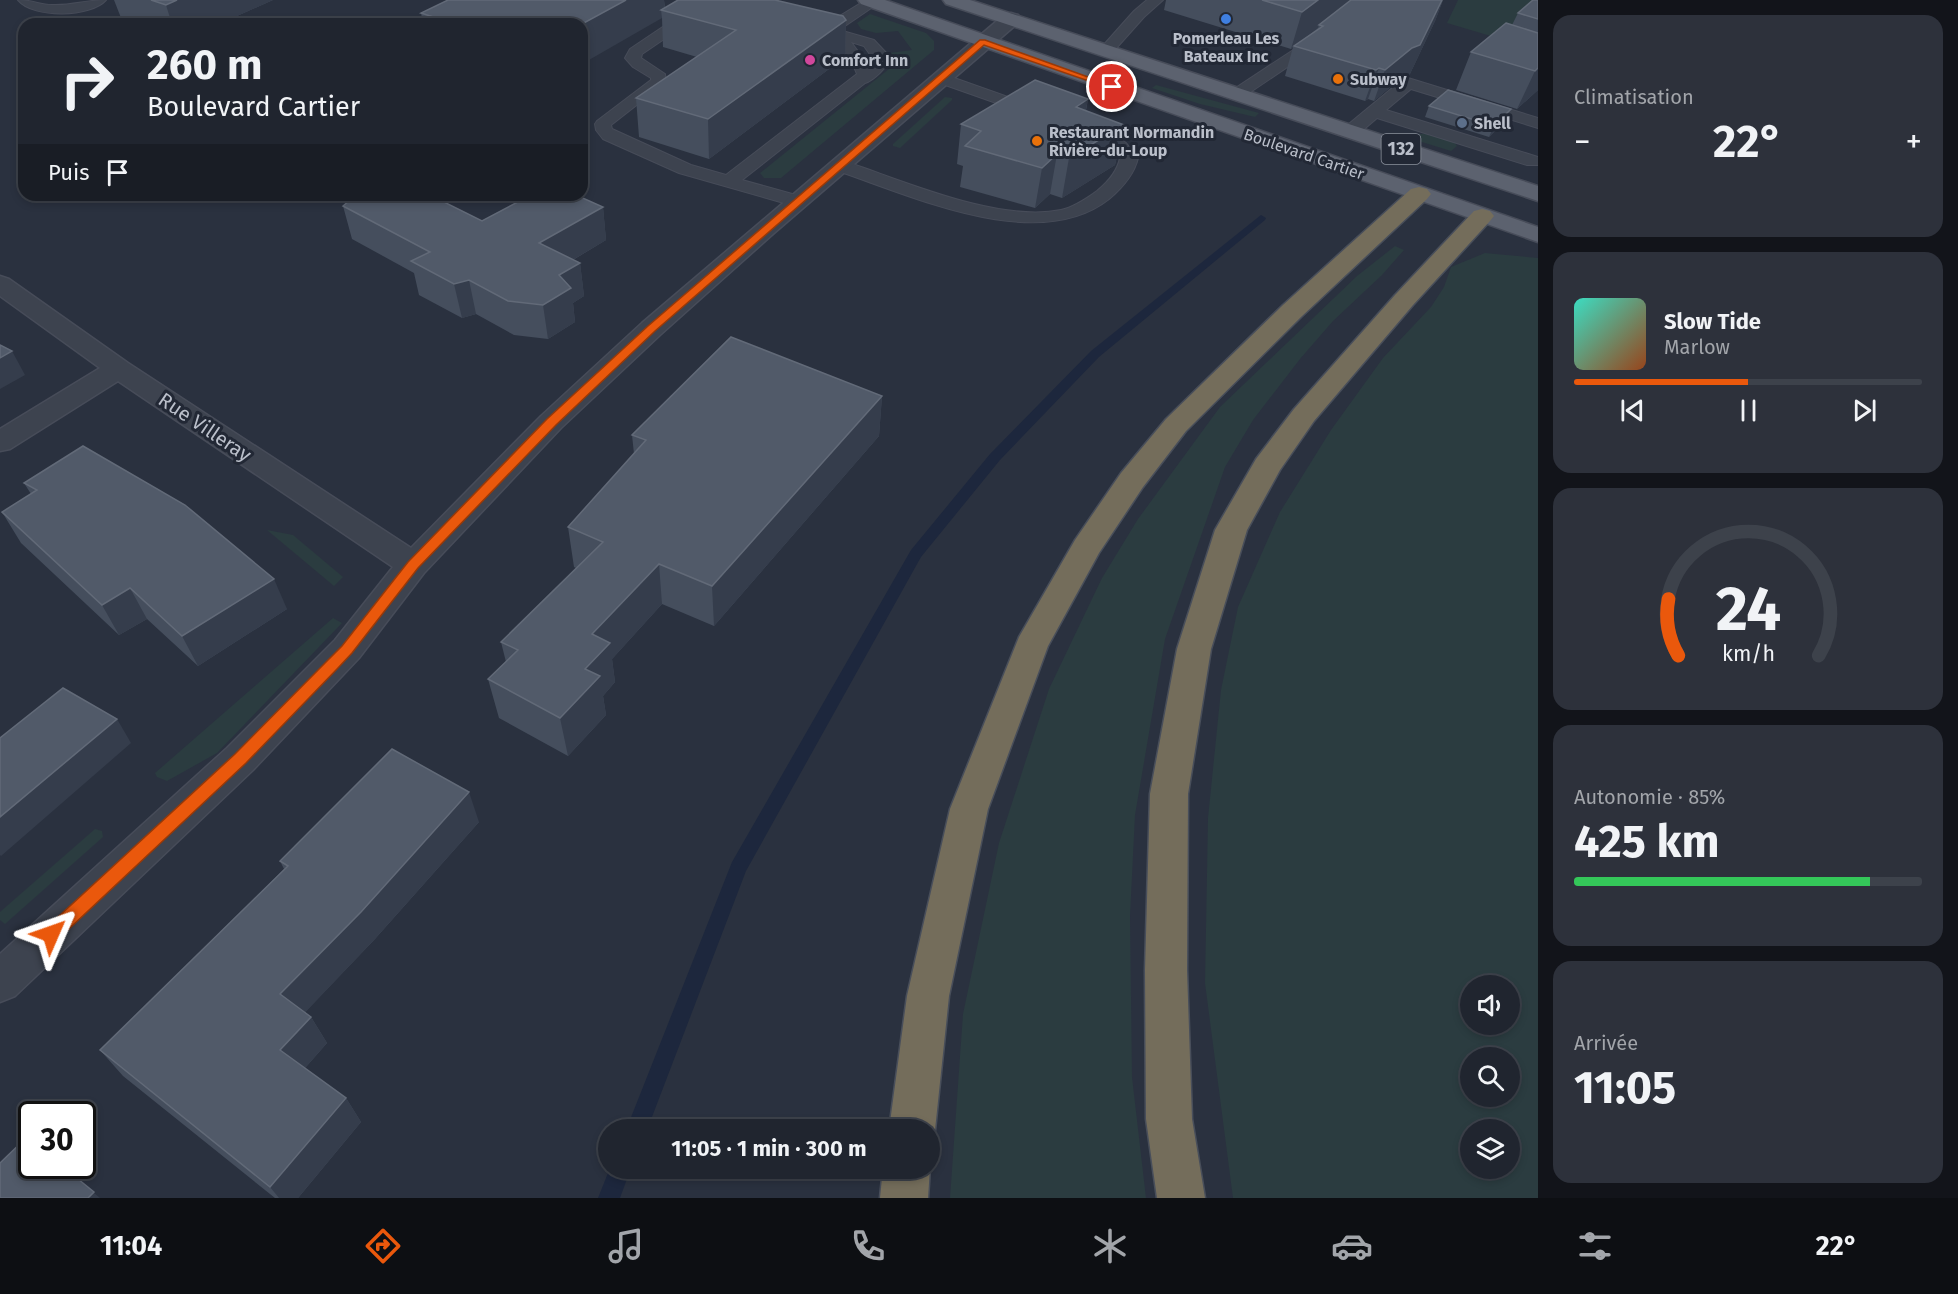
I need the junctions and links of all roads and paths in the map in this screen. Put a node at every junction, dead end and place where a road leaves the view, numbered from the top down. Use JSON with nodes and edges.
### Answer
{"nodes":[{"id":1,"x":24,"y":0,"type":"edge"},
{"id":2,"x":99,"y":0,"type":"edge"},
{"id":3,"x":952,"y":0,"type":"edge"},
{"id":4,"x":1156,"y":0,"type":"edge"},
{"id":5,"x":1367,"y":0,"type":"edge"},
{"id":6,"x":870,"y":1,"type":"edge"},
{"id":7,"x":708,"y":4,"type":"edge"},
{"id":8,"x":1011,"y":20,"type":"junction"},
{"id":9,"x":796,"y":22,"type":"edge"},
{"id":10,"x":828,"y":30,"type":"junction"},
{"id":11,"x":982,"y":42,"type":"junction"},
{"id":12,"x":1106,"y":51,"type":"junction"},
{"id":13,"x":864,"y":78,"type":"junction"},
{"id":14,"x":940,"y":78,"type":"junction"},
{"id":15,"x":1237,"y":94,"type":"junction"},
{"id":16,"x":1375,"y":112,"type":"junction"},
{"id":17,"x":1049,"y":117,"type":"edge"},
{"id":18,"x":1538,"y":123,"type":"edge"},
{"id":19,"x":1079,"y":128,"type":"edge"},
{"id":20,"x":1350,"y":132,"type":"junction"},
{"id":21,"x":1536,"y":160,"type":"edge"},
{"id":22,"x":838,"y":165,"type":"junction"},
{"id":23,"x":1452,"y":166,"type":"junction"},
{"id":24,"x":729,"y":181,"type":"junction"},
{"id":25,"x":1504,"y":183,"type":"junction"},
{"id":26,"x":1419,"y":194,"type":"junction"},
{"id":27,"x":1538,"y":194,"type":"edge"},
{"id":28,"x":797,"y":201,"type":"junction"},
{"id":29,"x":1482,"y":216,"type":"junction"},
{"id":30,"x":1538,"y":236,"type":"edge"},
{"id":31,"x":0,"y":284,"type":"edge"},
{"id":32,"x":118,"y":369,"type":"junction"},
{"id":33,"x":0,"y":442,"type":"edge"},
{"id":34,"x":413,"y":565,"type":"junction"},
{"id":35,"x":0,"y":982,"type":"edge"},
{"id":36,"x":913,"y":1119,"type":"edge"},
{"id":37,"x":906,"y":1179,"type":"edge"},
{"id":38,"x":904,"y":1198,"type":"edge"},
{"id":39,"x":1181,"y":1198,"type":"edge"}],
"edges":[{"from":1,"to":2,"type":"lane"},
{"from":3,"to":8,"type":"main road","name":"Boulevard Cartier","number":"132"},
{"from":4,"to":12,"type":"lane"},
{"from":5,"to":15,"type":"lane"},
{"from":6,"to":10,"type":"lane"},
{"from":6,"to":11,"type":"main road","name":"Boulevard Cartier","number":"132"},
{"from":7,"to":24,"type":"lane"},
{"from":8,"to":11,"type":"street"},
{"from":8,"to":12,"type":"main road","name":"Boulevard Cartier","number":"132"},
{"from":9,"to":10,"type":"lane"},
{"from":10,"to":13,"type":"lane"},
{"from":10,"to":13,"type":"lane"},
{"from":11,"to":14,"type":"street"},
{"from":11,"to":26,"type":"main road","name":"Boulevard Cartier","number":"132"},
{"from":12,"to":15,"type":"main road","name":"Boulevard Cartier","number":"132"},
{"from":13,"to":24,"type":"lane"},
{"from":14,"to":17,"type":"lane"},
{"from":14,"to":22,"type":"street"},
{"from":15,"to":20,"type":"main road","name":"Boulevard Cartier","number":"132"},
{"from":16,"to":18,"type":"lane"},
{"from":16,"to":20,"type":"lane"},
{"from":16,"to":21,"type":"lane"},
{"from":19,"to":22,"type":"lane"},
{"from":20,"to":23,"type":"main road","name":"Boulevard Cartier","number":"132"},
{"from":21,"to":25,"type":"lane"},
{"from":22,"to":28,"type":"street"},
{"from":23,"to":25,"type":"main road","name":"Boulevard Cartier","number":"132"},
{"from":23,"to":26,"type":"main road"},
{"from":24,"to":28,"type":"lane"},
{"from":25,"to":27,"type":"main road","name":"Boulevard Cartier","number":"132"},
{"from":25,"to":29,"type":"main road"},
{"from":26,"to":29,"type":"main road","name":"Boulevard Cartier","number":"132"},
{"from":26,"to":36,"type":"highway"},
{"from":28,"to":34,"type":"street"},
{"from":29,"to":30,"type":"main road","name":"Boulevard Cartier","number":"132"},
{"from":29,"to":39,"type":"highway"},
{"from":31,"to":32,"type":"street","name":"Rue Villeray"},
{"from":32,"to":33,"type":"street"},
{"from":32,"to":34,"type":"street","name":"Rue Villeray"},
{"from":34,"to":35,"type":"street"},
{"from":37,"to":38,"type":"highway"}]}
